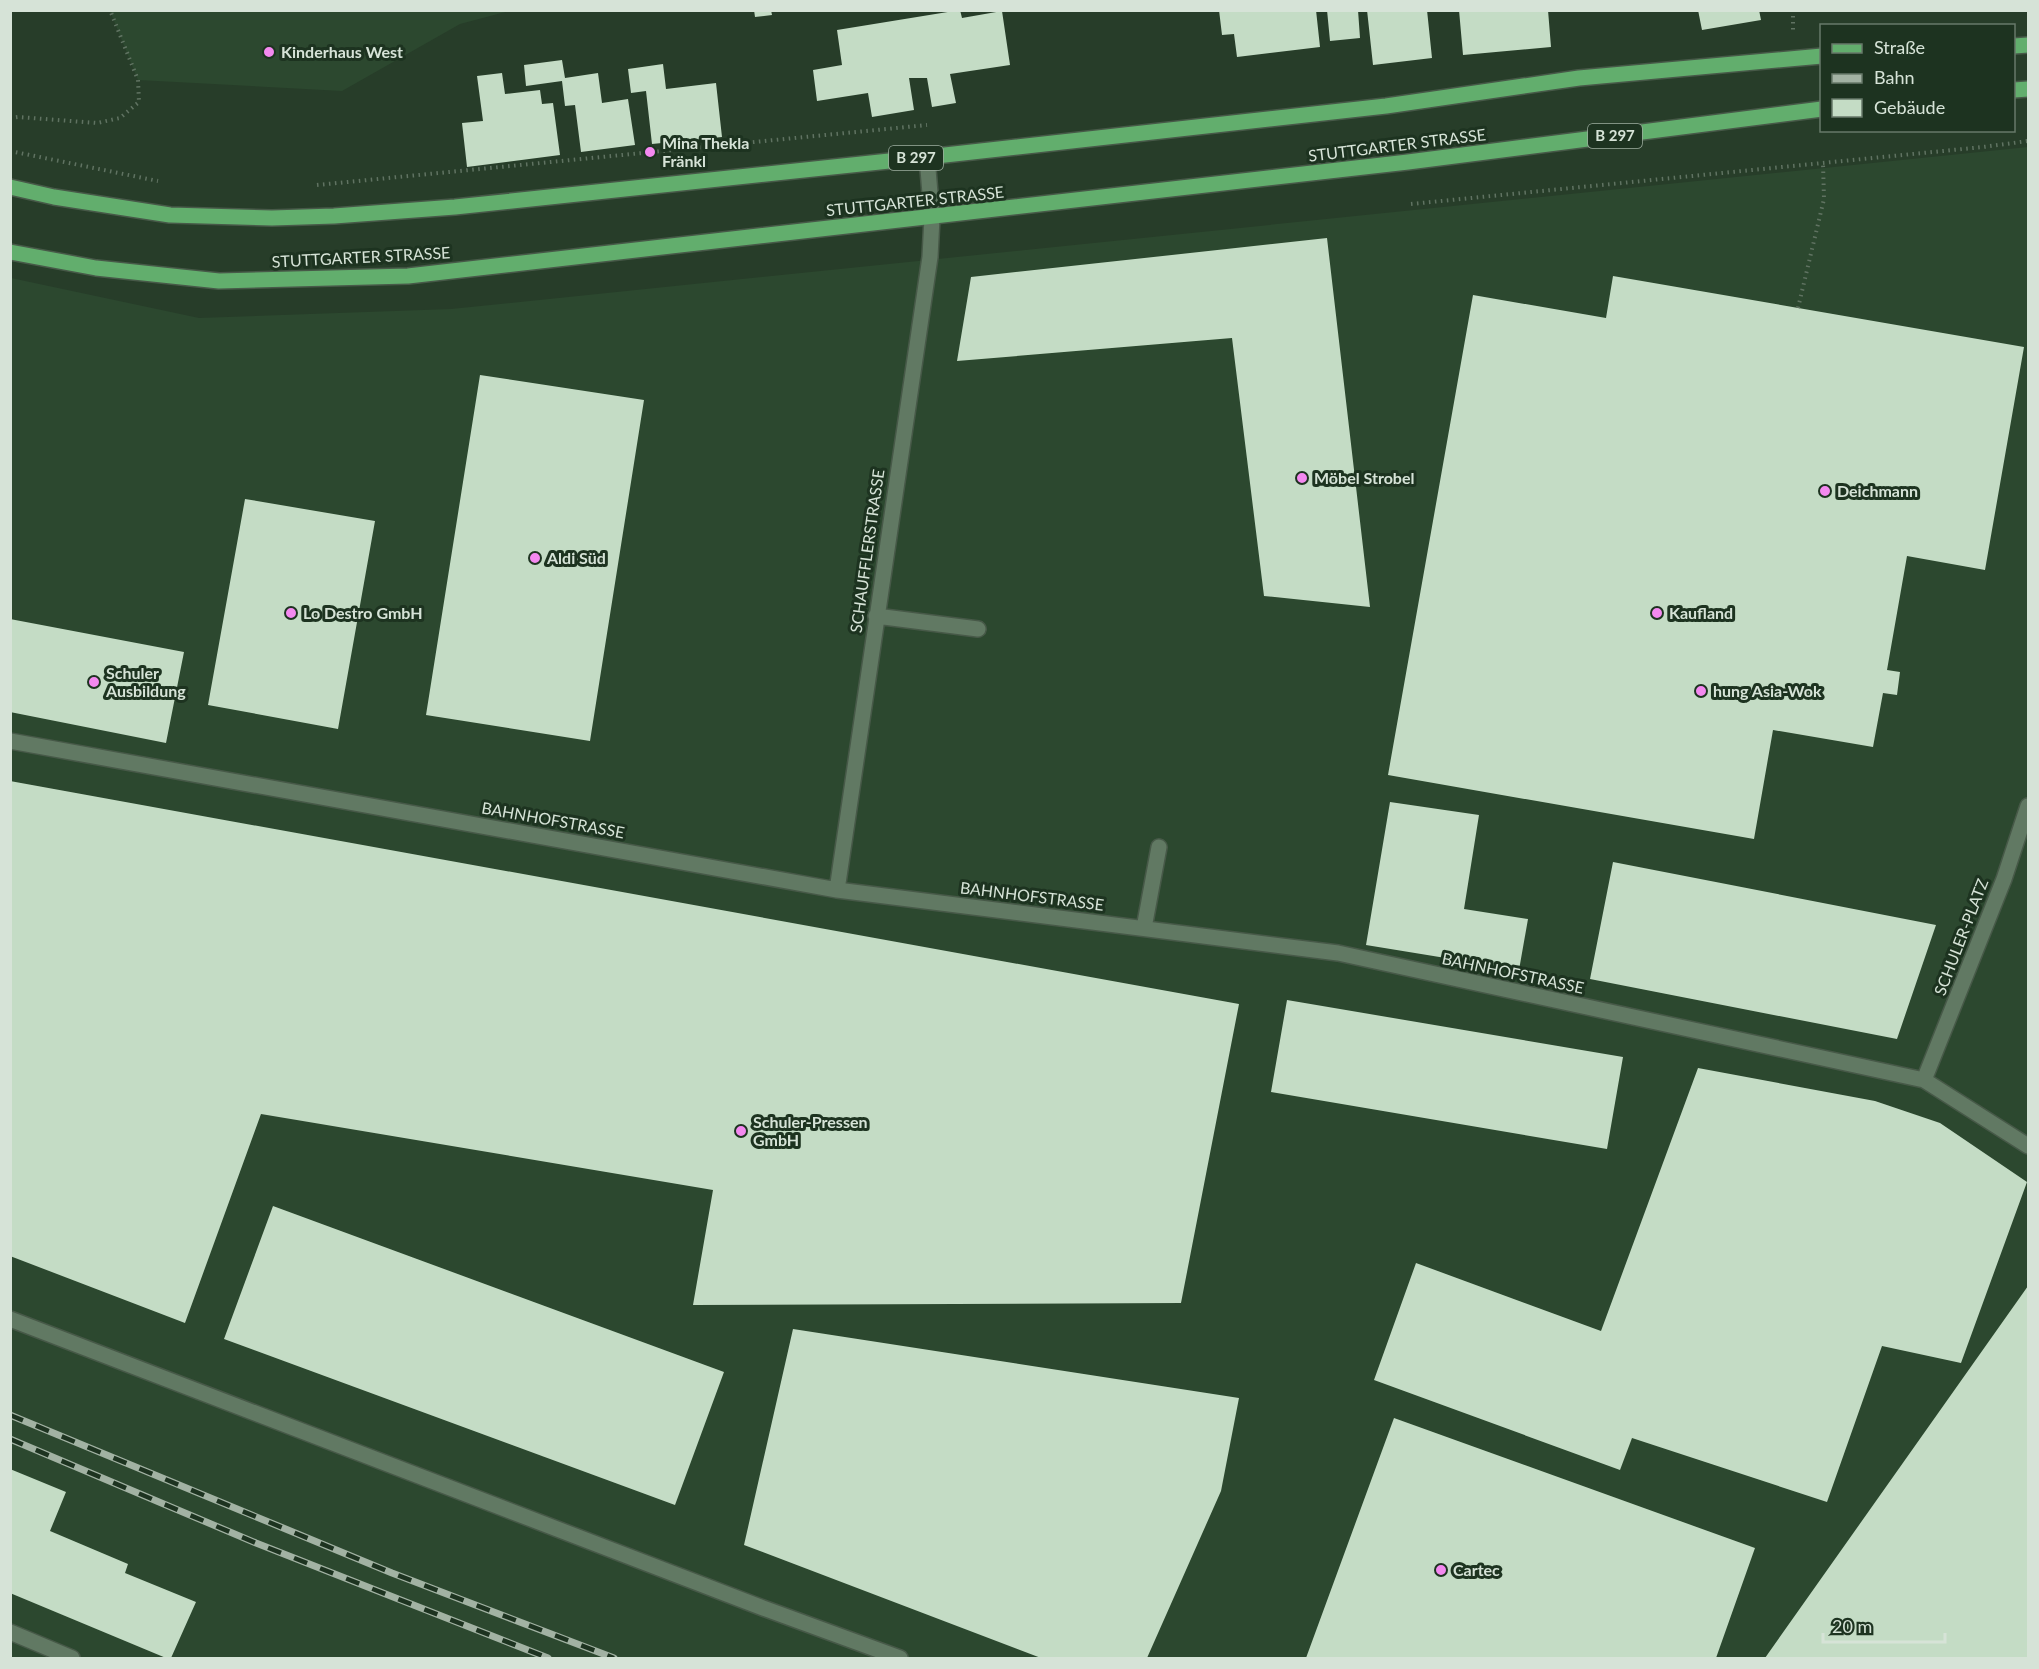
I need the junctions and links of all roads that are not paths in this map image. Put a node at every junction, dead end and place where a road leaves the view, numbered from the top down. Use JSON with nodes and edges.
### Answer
{"nodes":[{"id":1,"x":1820,"y":56,"type":"edge"},
{"id":2,"x":1820,"y":109,"type":"edge"},
{"id":3,"x":927,"y":157,"type":"junction"},
{"id":4,"x":10,"y":187,"type":"edge"},
{"id":5,"x":932,"y":218,"type":"junction"},
{"id":6,"x":10,"y":252,"type":"edge"},
{"id":7,"x":876,"y":616,"type":"junction"},
{"id":8,"x":978,"y":629,"type":"dead end"},
{"id":9,"x":10,"y":741,"type":"edge"},
{"id":10,"x":2028,"y":806,"type":"edge"},
{"id":11,"x":1159,"y":847,"type":"dead end"},
{"id":12,"x":837,"y":890,"type":"junction"},
{"id":13,"x":1144,"y":928,"type":"junction"},
{"id":14,"x":1924,"y":1080,"type":"junction"},
{"id":15,"x":2028,"y":1146,"type":"edge"},
{"id":16,"x":10,"y":1319,"type":"edge"},
{"id":17,"x":10,"y":1632,"type":"edge"},
{"id":18,"x":72,"y":1659,"type":"edge"},
{"id":19,"x":900,"y":1659,"type":"edge"}],
"edges":[{"from":1,"to":3,"type":"main road","number":"B 297"},
{"from":2,"to":5,"type":"main road","name":"STUTTGARTER STRASSE","number":"B 297"},
{"from":3,"to":4,"type":"main road","number":"B 297"},
{"from":3,"to":5,"type":"street","name":"SCHAUFFLERSTRASSE"},
{"from":5,"to":6,"type":"main road","name":"STUTTGARTER STRASSE","number":"B 297"},
{"from":5,"to":7,"type":"street","name":"SCHAUFFLERSTRASSE"},
{"from":7,"to":8,"type":"street"},
{"from":7,"to":12,"type":"street","name":"SCHAUFFLERSTRASSE"},
{"from":9,"to":12,"type":"street","name":"BAHNHOFSTRASSE"},
{"from":10,"to":14,"type":"street","name":"SCHULER-PLATZ"},
{"from":11,"to":13,"type":"street"},
{"from":12,"to":13,"type":"street","name":"BAHNHOFSTRASSE"},
{"from":13,"to":14,"type":"street","name":"BAHNHOFSTRASSE"},
{"from":14,"to":15,"type":"street","name":"BAHNHOFSTRASSE"},
{"from":16,"to":19,"type":"street"},
{"from":17,"to":18,"type":"street"}]}
